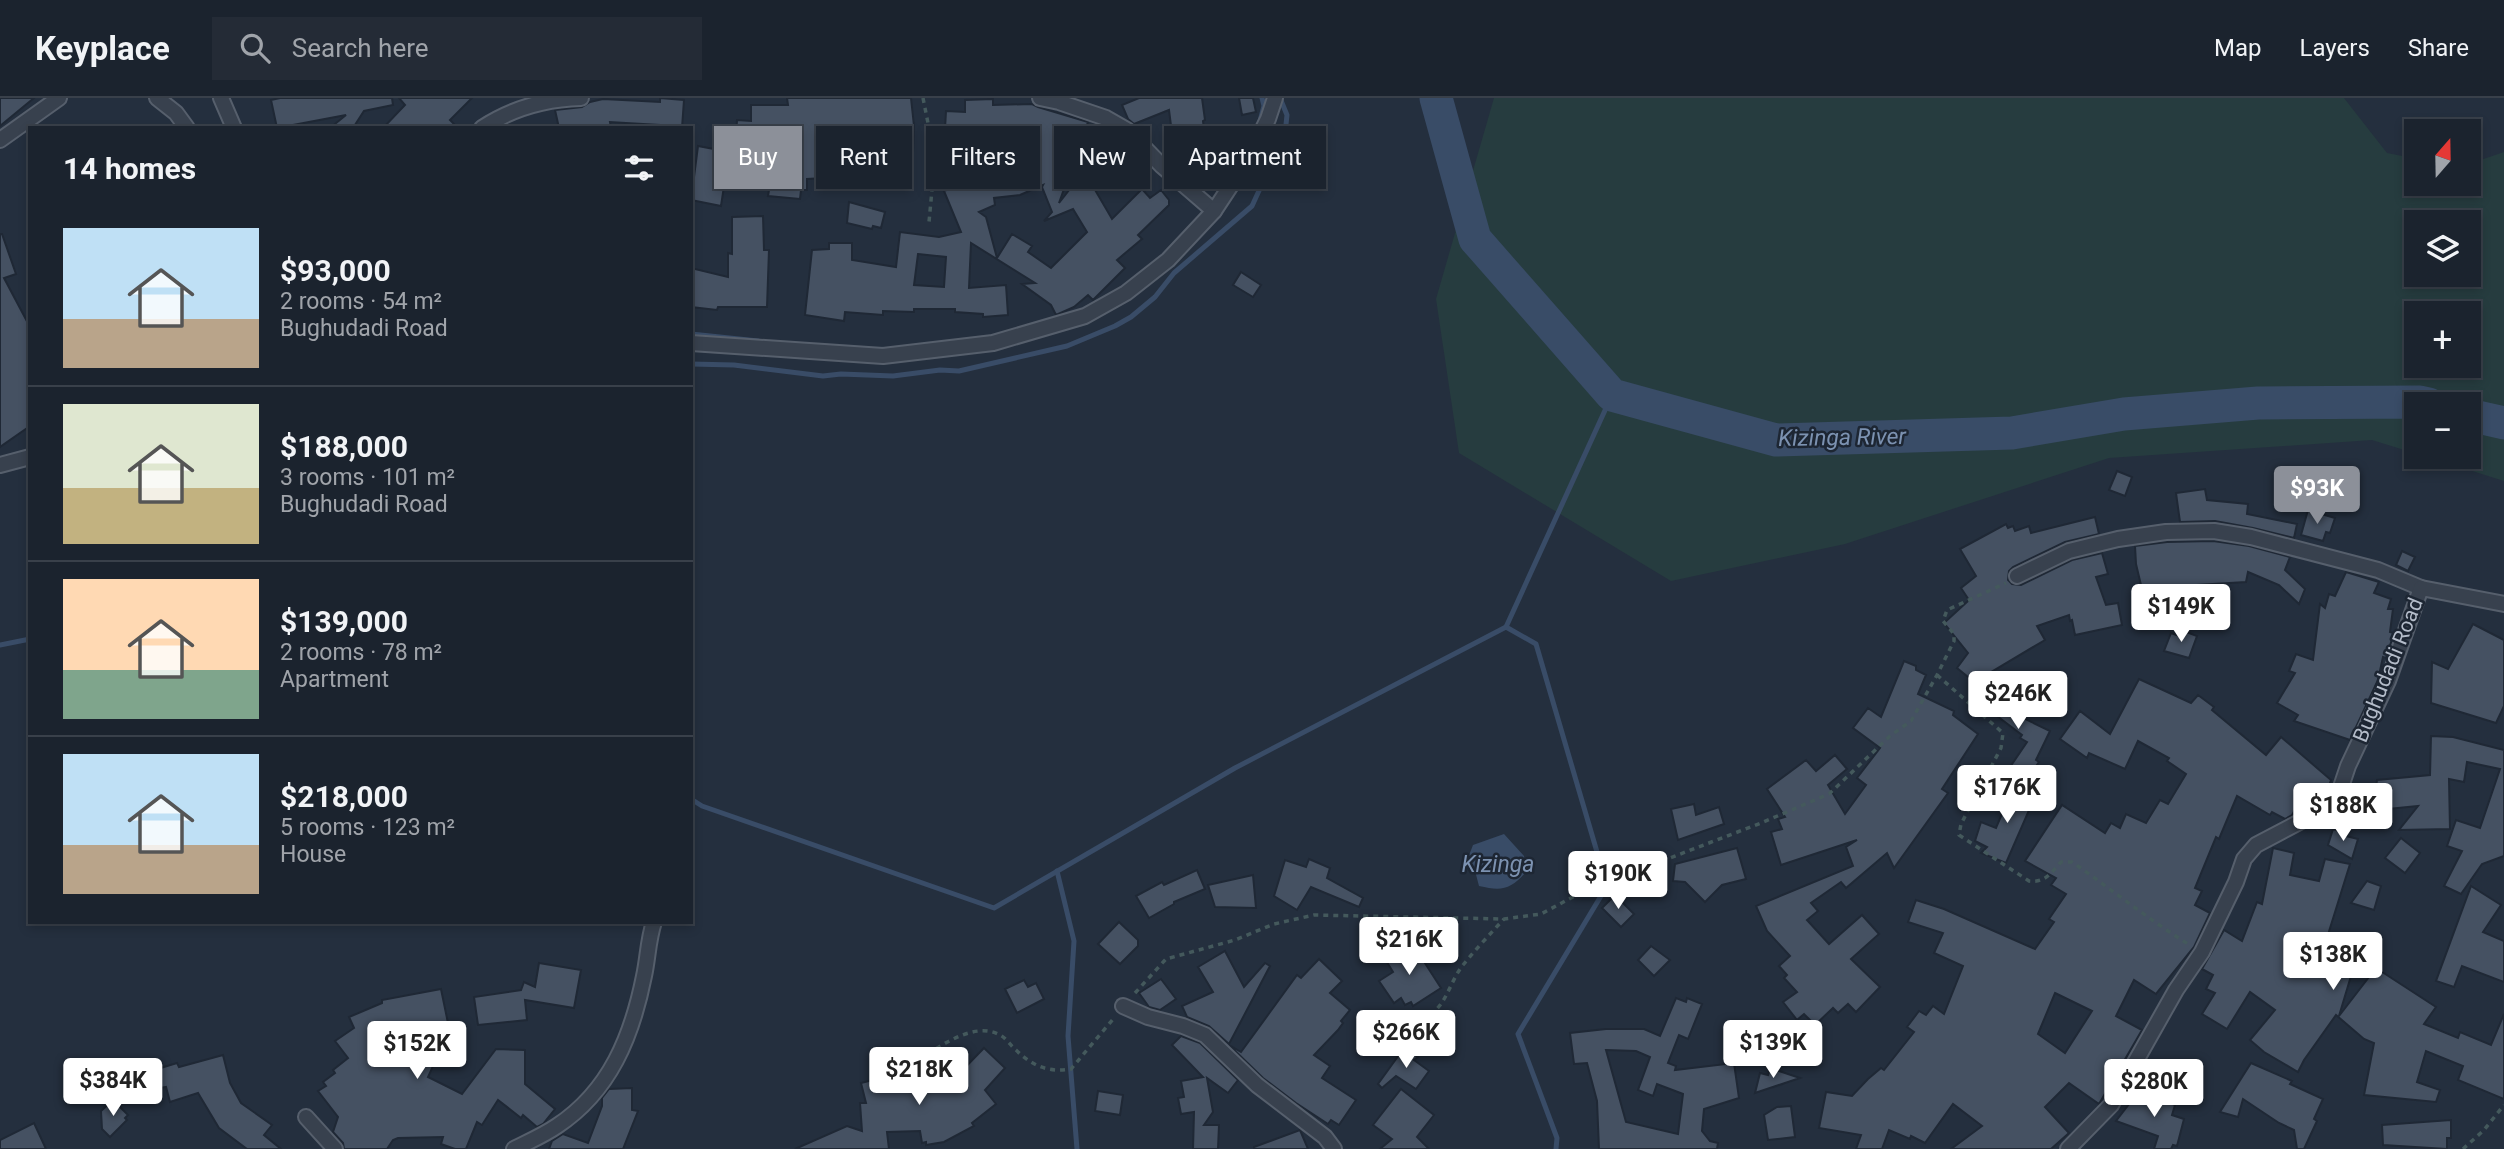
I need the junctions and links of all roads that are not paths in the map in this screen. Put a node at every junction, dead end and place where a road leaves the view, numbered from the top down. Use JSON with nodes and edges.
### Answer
{"nodes":[{"id":1,"x":59,"y":98,"type":"edge"},
{"id":2,"x":157,"y":98,"type":"edge"},
{"id":3,"x":221,"y":98,"type":"edge"},
{"id":4,"x":581,"y":98,"type":"edge"},
{"id":5,"x":1040,"y":98,"type":"edge"},
{"id":6,"x":1275,"y":98,"type":"edge"},
{"id":7,"x":186,"y":126,"type":"edge"},
{"id":8,"x":233,"y":126,"type":"edge"},
{"id":9,"x":485,"y":126,"type":"edge"},
{"id":10,"x":0,"y":139,"type":"edge"},
{"id":11,"x":1214,"y":211,"type":"junction"},
{"id":12,"x":693,"y":343,"type":"edge"},
{"id":13,"x":28,"y":458,"type":"edge"},
{"id":14,"x":0,"y":465,"type":"edge"},
{"id":15,"x":2017,"y":576,"type":"road end"},
{"id":16,"x":2421,"y":588,"type":"junction"},
{"id":17,"x":2504,"y":604,"type":"edge"},
{"id":18,"x":653,"y":924,"type":"edge"},
{"id":19,"x":1122,"y":1006,"type":"road end"},
{"id":20,"x":306,"y":1117,"type":"dead end"},
{"id":21,"x":335,"y":1149,"type":"edge"},
{"id":22,"x":514,"y":1149,"type":"edge"},
{"id":23,"x":1334,"y":1149,"type":"edge"},
{"id":24,"x":2068,"y":1149,"type":"edge"}],
"edges":[{"from":1,"to":10,"type":"street"},
{"from":2,"to":7,"type":"street"},
{"from":3,"to":8,"type":"street"},
{"from":4,"to":9,"type":"street"},
{"from":5,"to":11,"type":"street"},
{"from":6,"to":11,"type":"street"},
{"from":11,"to":12,"type":"street"},
{"from":13,"to":14,"type":"street"},
{"from":15,"to":16,"type":"street"},
{"from":16,"to":17,"type":"street","name":"Bughudadi Road"},
{"from":16,"to":24,"type":"street","name":"Bughudadi Road"},
{"from":18,"to":22,"type":"street"},
{"from":19,"to":23,"type":"street"},
{"from":20,"to":21,"type":"street"}]}
